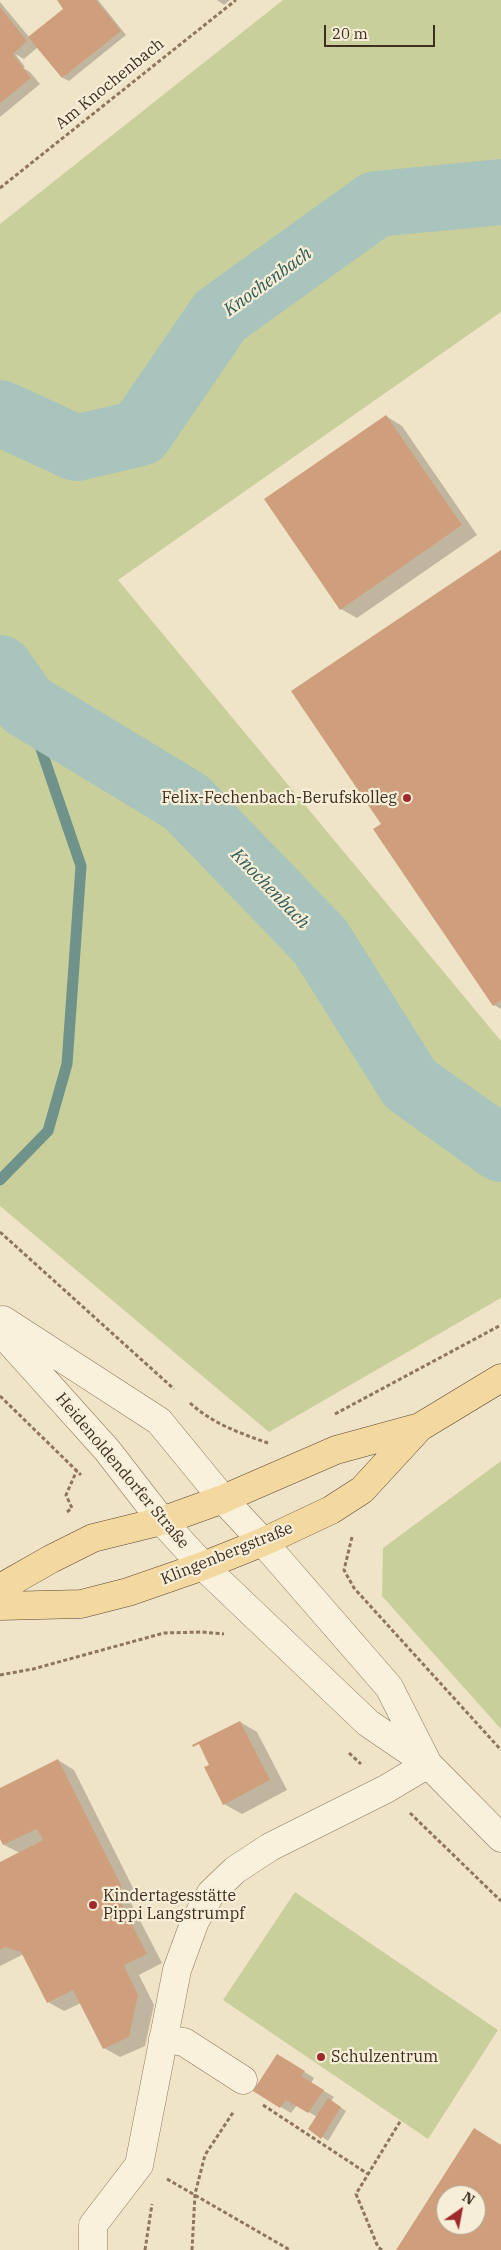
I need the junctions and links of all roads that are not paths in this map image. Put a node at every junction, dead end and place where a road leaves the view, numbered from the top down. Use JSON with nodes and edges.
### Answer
{"nodes":[{"id":1,"x":0,"y":1318,"type":"edge"},
{"id":2,"x":0,"y":1331,"type":"edge"},
{"id":3,"x":501,"y":1378,"type":"edge"},
{"id":4,"x":420,"y":1427,"type":"junction"},
{"id":5,"x":223,"y":1499,"type":"junction"},
{"id":6,"x":162,"y":1522,"type":"junction"},
{"id":7,"x":263,"y":1542,"type":"junction"},
{"id":8,"x":204,"y":1566,"type":"junction"},
{"id":9,"x":0,"y":1588,"type":"edge"},
{"id":10,"x":0,"y":1606,"type":"edge"},
{"id":11,"x":428,"y":1764,"type":"junction"},
{"id":12,"x":501,"y":1838,"type":"edge"},
{"id":13,"x":163,"y":2040,"type":"junction"},
{"id":14,"x":244,"y":2086,"type":"road end"},
{"id":15,"x":93,"y":2250,"type":"edge"}],
"edges":[{"from":1,"to":5,"type":"street","name":"Heidenoldendorfer Straße"},
{"from":2,"to":6,"type":"street","name":"Heidenoldendorfer Straße"},
{"from":3,"to":4,"type":"main road","name":"Klingenbergstraße"},
{"from":4,"to":5,"type":"main road","name":"Klingenbergstraße"},
{"from":4,"to":7,"type":"main road","name":"Klingenbergstraße"},
{"from":5,"to":6,"type":"main road","name":"Klingenbergstraße"},
{"from":5,"to":7,"type":"street","name":"Heidenoldendorfer Straße"},
{"from":6,"to":8,"type":"street","name":"Heidenoldendorfer Straße"},
{"from":6,"to":9,"type":"main road","name":"Klingenbergstraße"},
{"from":7,"to":8,"type":"main road","name":"Klingenbergstraße"},
{"from":7,"to":11,"type":"street","name":"Heidenoldendorfer Straße"},
{"from":8,"to":10,"type":"main road","name":"Klingenbergstraße"},
{"from":8,"to":11,"type":"street","name":"Heidenoldendorfer Straße"},
{"from":11,"to":12,"type":"street","name":"Heidenoldendorfer Straße"},
{"from":11,"to":13,"type":"street"},
{"from":13,"to":14,"type":"street"},
{"from":13,"to":15,"type":"street"}]}
